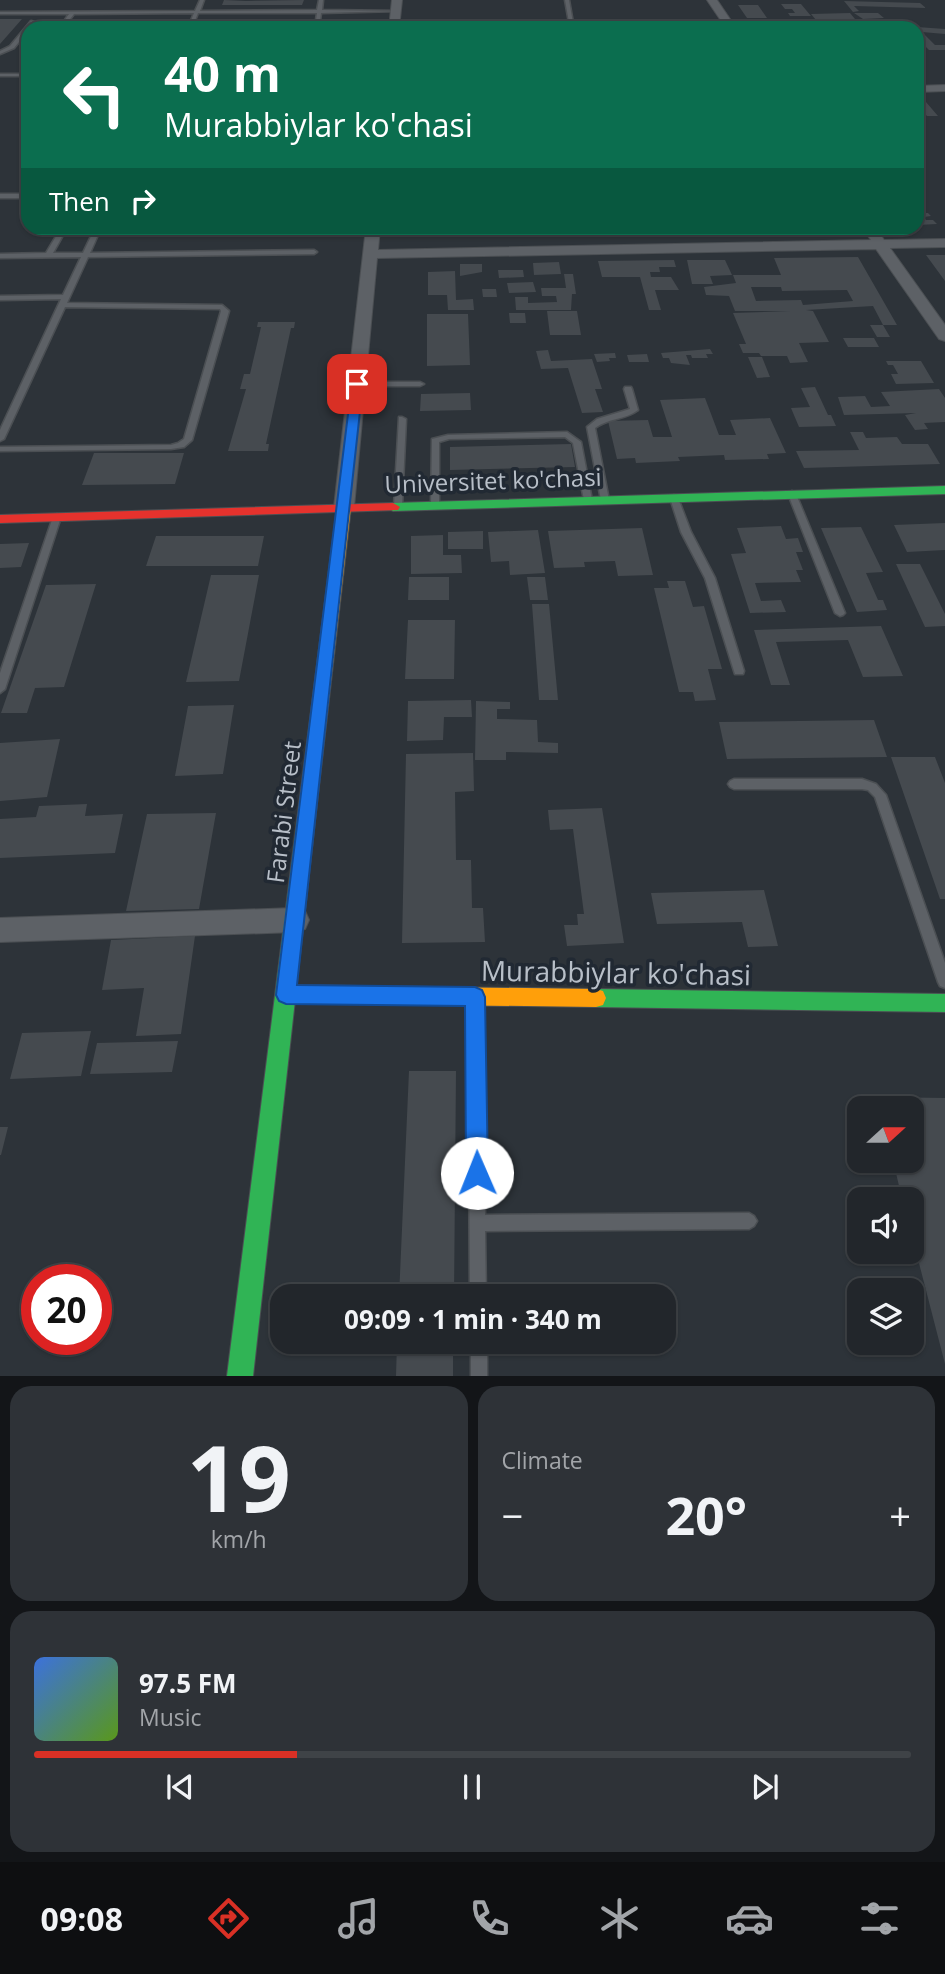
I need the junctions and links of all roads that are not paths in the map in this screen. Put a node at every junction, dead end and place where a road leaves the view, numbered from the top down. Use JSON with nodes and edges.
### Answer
{"nodes":[{"id":1,"x":202,"y":0,"type":"edge"},
{"id":2,"x":321,"y":0,"type":"edge"},
{"id":3,"x":567,"y":0,"type":"edge"},
{"id":4,"x":712,"y":0,"type":"edge"},
{"id":5,"x":141,"y":6,"type":"dead end"},
{"id":6,"x":397,"y":6,"type":"edge"},
{"id":7,"x":319,"y":11,"type":"junction"},
{"id":8,"x":137,"y":12,"type":"junction"},
{"id":9,"x":197,"y":12,"type":"junction"},
{"id":10,"x":0,"y":13,"type":"edge"},
{"id":11,"x":72,"y":13,"type":"junction"},
{"id":12,"x":66,"y":21,"type":"edge"},
{"id":13,"x":193,"y":21,"type":"edge"},
{"id":14,"x":318,"y":21,"type":"edge"},
{"id":15,"x":570,"y":21,"type":"edge"},
{"id":16,"x":726,"y":21,"type":"edge"},
{"id":17,"x":21,"y":36,"type":"edge"},
{"id":18,"x":0,"y":53,"type":"edge"},
{"id":19,"x":21,"y":74,"type":"edge"},
{"id":20,"x":0,"y":75,"type":"edge"},
{"id":21,"x":924,"y":89,"type":"edge"},
{"id":22,"x":943,"y":91,"type":"edge"},
{"id":23,"x":0,"y":196,"type":"edge"},
{"id":24,"x":21,"y":196,"type":"edge"},
{"id":25,"x":60,"y":235,"type":"edge"},
{"id":26,"x":95,"y":235,"type":"edge"},
{"id":27,"x":372,"y":235,"type":"edge"},
{"id":28,"x":874,"y":235,"type":"edge"},
{"id":29,"x":945,"y":243,"type":"edge"},
{"id":30,"x":881,"y":244,"type":"junction"},
{"id":31,"x":314,"y":252,"type":"dead end"},
{"id":32,"x":371,"y":254,"type":"junction"},
{"id":33,"x":48,"y":256,"type":"junction"},
{"id":34,"x":85,"y":256,"type":"junction"},
{"id":35,"x":0,"y":257,"type":"edge"},
{"id":36,"x":0,"y":298,"type":"edge"},
{"id":37,"x":64,"y":301,"type":"junction"},
{"id":38,"x":945,"y":336,"type":"edge"},
{"id":39,"x":357,"y":384,"type":"junction"},
{"id":40,"x":420,"y":384,"type":"dead end"},
{"id":41,"x":628,"y":389,"type":"dead end"},
{"id":42,"x":402,"y":419,"type":"dead end"},
{"id":43,"x":0,"y":439,"type":"edge"},
{"id":44,"x":0,"y":449,"type":"edge"},
{"id":45,"x":945,"y":490,"type":"edge"},
{"id":46,"x":792,"y":494,"type":"junction"},
{"id":47,"x":674,"y":498,"type":"junction"},
{"id":48,"x":588,"y":500,"type":"junction"},
{"id":49,"x":605,"y":500,"type":"junction"},
{"id":50,"x":435,"y":505,"type":"junction"},
{"id":51,"x":398,"y":506,"type":"junction"},
{"id":52,"x":344,"y":507,"type":"junction"},
{"id":53,"x":57,"y":517,"type":"junction"},
{"id":54,"x":0,"y":519,"type":"edge"},
{"id":55,"x":840,"y":613,"type":"dead end"},
{"id":56,"x":739,"y":671,"type":"dead end"},
{"id":57,"x":0,"y":689,"type":"edge"},
{"id":58,"x":734,"y":784,"type":"dead end"},
{"id":59,"x":295,"y":920,"type":"junction"},
{"id":60,"x":0,"y":930,"type":"edge"},
{"id":61,"x":945,"y":982,"type":"edge"},
{"id":62,"x":286,"y":995,"type":"junction"},
{"id":63,"x":475,"y":997,"type":"junction"},
{"id":64,"x":945,"y":1003,"type":"edge"},
{"id":65,"x":749,"y":1221,"type":"dead end"},
{"id":66,"x":477,"y":1223,"type":"junction"},
{"id":67,"x":478,"y":1284,"type":"edge"},
{"id":68,"x":479,"y":1354,"type":"edge"},
{"id":69,"x":240,"y":1376,"type":"edge"},
{"id":70,"x":479,"y":1376,"type":"edge"}],
"edges":[{"from":1,"to":9,"type":"lane"},
{"from":2,"to":7,"type":"lane"},
{"from":3,"to":15,"type":"lane"},
{"from":4,"to":16,"type":"street"},
{"from":5,"to":8,"type":"lane"},
{"from":6,"to":7,"type":"lane"},
{"from":7,"to":9,"type":"lane"},
{"from":7,"to":14,"type":"lane"},
{"from":8,"to":9,"type":"lane"},
{"from":8,"to":11,"type":"lane"},
{"from":9,"to":13,"type":"lane"},
{"from":10,"to":11,"type":"lane"},
{"from":11,"to":12,"type":"lane"},
{"from":17,"to":18,"type":"lane"},
{"from":19,"to":20,"type":"lane"},
{"from":21,"to":22,"type":"street"},
{"from":23,"to":24,"type":"lane"},
{"from":25,"to":33,"type":"lane"},
{"from":26,"to":34,"type":"lane"},
{"from":27,"to":32,"type":"street","name":"Farabi Street"},
{"from":28,"to":30,"type":"street"},
{"from":29,"to":30,"type":"street"},
{"from":30,"to":32,"type":"street"},
{"from":30,"to":38,"type":"street"},
{"from":31,"to":34,"type":"lane"},
{"from":32,"to":39,"type":"street","name":"Farabi Street"},
{"from":33,"to":34,"type":"lane"},
{"from":33,"to":35,"type":"lane"},
{"from":34,"to":37,"type":"lane"},
{"from":36,"to":37,"type":"lane"},
{"from":37,"to":43,"type":"lane"},
{"from":37,"to":44,"type":"lane"},
{"from":39,"to":40,"type":"lane"},
{"from":39,"to":52,"type":"street","name":"Farabi Street"},
{"from":41,"to":49,"type":"lane"},
{"from":42,"to":51,"type":"lane"},
{"from":45,"to":46,"type":"main road","name":"Universitet ko'chasi"},
{"from":46,"to":47,"type":"main road","name":"Universitet ko'chasi"},
{"from":46,"to":55,"type":"lane"},
{"from":47,"to":49,"type":"main road","name":"Universitet ko'chasi"},
{"from":47,"to":56,"type":"lane"},
{"from":48,"to":49,"type":"main road","name":"Universitet ko'chasi"},
{"from":48,"to":50,"type":"main road","name":"Universitet ko'chasi"},
{"from":48,"to":50,"type":"lane"},
{"from":50,"to":51,"type":"main road","name":"Universitet ko'chasi"},
{"from":51,"to":52,"type":"main road","name":"Universitet ko'chasi"},
{"from":52,"to":53,"type":"main road","name":"Universitet ko'chasi"},
{"from":52,"to":59,"type":"main road","name":"Farabi Street"},
{"from":53,"to":54,"type":"main road","name":"Universitet ko'chasi"},
{"from":53,"to":57,"type":"lane"},
{"from":58,"to":61,"type":"lane"},
{"from":59,"to":60,"type":"street"},
{"from":59,"to":62,"type":"main road","name":"Farabi Street"},
{"from":62,"to":63,"type":"main road","name":"Murabbiylar ko'chasi"},
{"from":62,"to":69,"type":"main road","name":"Farabi Street"},
{"from":63,"to":64,"type":"main road","name":"Murabbiylar ko'chasi"},
{"from":63,"to":66,"type":"lane"},
{"from":65,"to":66,"type":"lane"},
{"from":66,"to":67,"type":"lane"},
{"from":68,"to":70,"type":"lane"}]}
